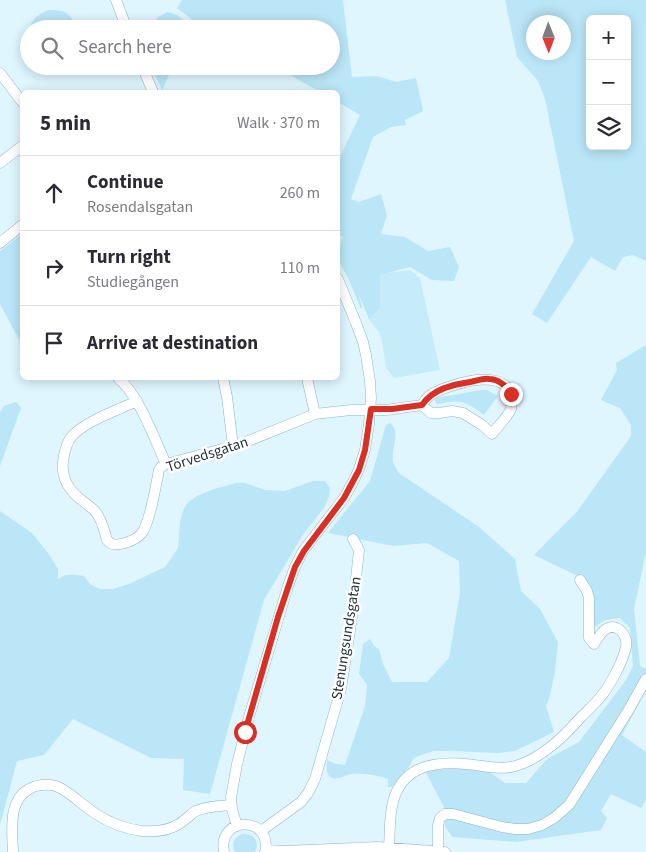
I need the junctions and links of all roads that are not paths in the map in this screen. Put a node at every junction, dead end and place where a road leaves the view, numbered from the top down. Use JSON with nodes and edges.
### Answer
{"nodes":[{"id":1,"x":116,"y":0,"type":"edge"},
{"id":2,"x":124,"y":20,"type":"edge"},
{"id":3,"x":0,"y":73,"type":"edge"},
{"id":4,"x":146,"y":75,"type":"edge"},
{"id":5,"x":152,"y":90,"type":"edge"},
{"id":6,"x":20,"y":99,"type":"edge"},
{"id":7,"x":20,"y":148,"type":"edge"},
{"id":8,"x":0,"y":163,"type":"edge"},
{"id":9,"x":20,"y":227,"type":"edge"},
{"id":10,"x":0,"y":242,"type":"edge"},
{"id":11,"x":340,"y":283,"type":"edge"},
{"id":12,"x":120,"y":380,"type":"edge"},
{"id":13,"x":223,"y":380,"type":"edge"},
{"id":14,"x":307,"y":380,"type":"edge"},
{"id":15,"x":137,"y":401,"type":"junction"},
{"id":16,"x":422,"y":405,"type":"junction"},
{"id":17,"x":371,"y":409,"type":"junction"},
{"id":18,"x":315,"y":414,"type":"junction"},
{"id":19,"x":233,"y":446,"type":"junction"},
{"id":20,"x":166,"y":464,"type":"junction"},
{"id":21,"x":353,"y":539,"type":"dead end"},
{"id":22,"x":580,"y":580,"type":"dead end"},
{"id":23,"x":646,"y":679,"type":"edge"},
{"id":24,"x":232,"y":805,"type":"junction"},
{"id":25,"x":237,"y":826,"type":"junction"},
{"id":26,"x":261,"y":832,"type":"junction"},
{"id":27,"x":390,"y":848,"type":"junction"},
{"id":28,"x":266,"y":851,"type":"edge"},
{"id":29,"x":438,"y":851,"type":"edge"},
{"id":30,"x":13,"y":852,"type":"edge"},
{"id":31,"x":224,"y":852,"type":"edge"},
{"id":32,"x":445,"y":852,"type":"edge"}],
"edges":[{"from":1,"to":2,"type":"street"},
{"from":3,"to":6,"type":"street"},
{"from":4,"to":5,"type":"street"},
{"from":7,"to":8,"type":"street"},
{"from":9,"to":10,"type":"street"},
{"from":11,"to":17,"type":"street"},
{"from":12,"to":15,"type":"street"},
{"from":13,"to":19,"type":"street"},
{"from":14,"to":18,"type":"street"},
{"from":15,"to":20,"type":"street"},
{"from":15,"to":20,"type":"street","name":"Törvedsgatan"},
{"from":16,"to":16,"type":"street"},
{"from":16,"to":17,"type":"street","name":"Törvedsgatan"},
{"from":17,"to":18,"type":"street","name":"Törvedsgatan"},
{"from":17,"to":24,"type":"street"},
{"from":18,"to":19,"type":"street","name":"Törvedsgatan"},
{"from":19,"to":20,"type":"street","name":"Törvedsgatan"},
{"from":21,"to":26,"type":"street","name":"Stenungsundsgatan"},
{"from":22,"to":27,"type":"street"},
{"from":23,"to":29,"type":"street"},
{"from":24,"to":25,"type":"street"},
{"from":24,"to":30,"type":"street"},
{"from":25,"to":26,"type":"street"},
{"from":25,"to":31,"type":"street"},
{"from":26,"to":28,"type":"street"},
{"from":27,"to":28,"type":"street"},
{"from":27,"to":29,"type":"street"},
{"from":29,"to":32,"type":"street"}]}
